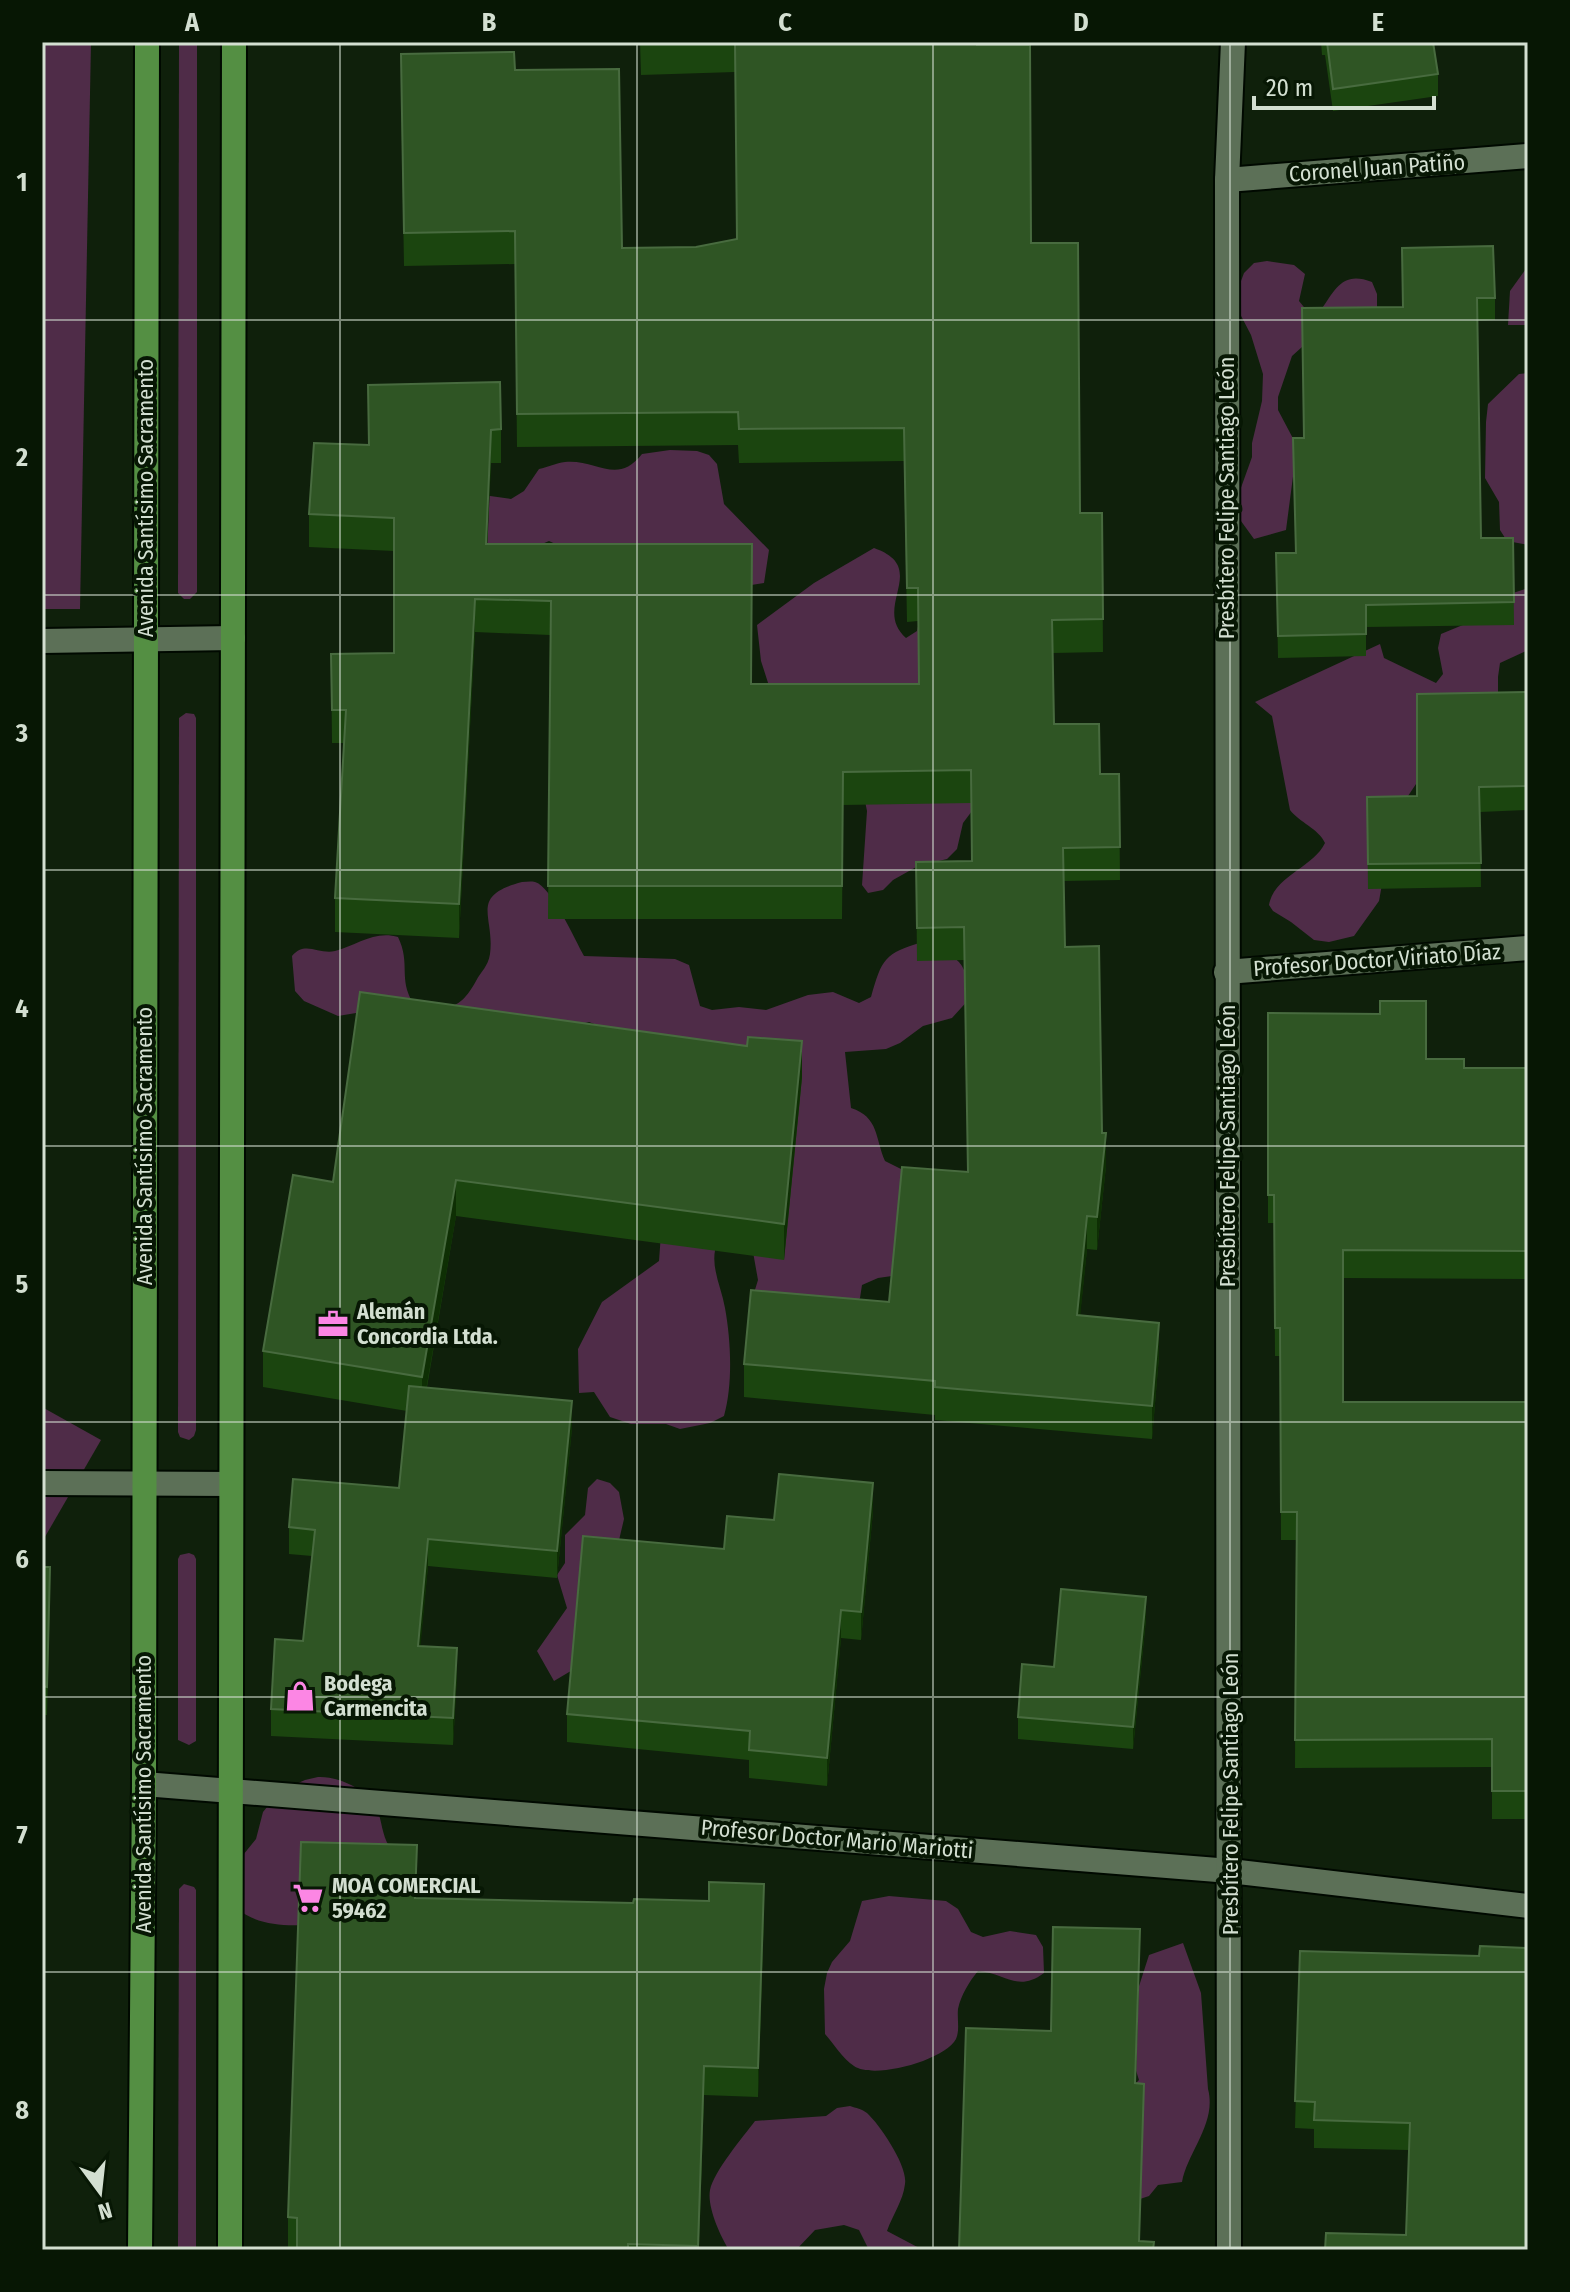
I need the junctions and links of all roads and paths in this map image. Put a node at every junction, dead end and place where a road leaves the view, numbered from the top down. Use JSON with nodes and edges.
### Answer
{"nodes":[{"id":1,"x":147,"y":42,"type":"edge"},
{"id":2,"x":234,"y":42,"type":"edge"},
{"id":3,"x":1233,"y":42,"type":"edge"},
{"id":4,"x":1528,"y":156,"type":"edge"},
{"id":5,"x":1227,"y":180,"type":"junction"},
{"id":6,"x":233,"y":638,"type":"junction"},
{"id":7,"x":42,"y":641,"type":"edge"},
{"id":8,"x":144,"y":641,"type":"junction"},
{"id":9,"x":1528,"y":948,"type":"edge"},
{"id":10,"x":1226,"y":972,"type":"junction"},
{"id":11,"x":42,"y":1483,"type":"edge"},
{"id":12,"x":144,"y":1484,"type":"junction"},
{"id":13,"x":231,"y":1484,"type":"junction"},
{"id":14,"x":144,"y":1784,"type":"junction"},
{"id":15,"x":231,"y":1790,"type":"junction"},
{"id":16,"x":1230,"y":1871,"type":"junction"},
{"id":17,"x":1528,"y":1906,"type":"edge"},
{"id":18,"x":140,"y":2250,"type":"edge"},
{"id":19,"x":230,"y":2250,"type":"edge"},
{"id":20,"x":1229,"y":2250,"type":"edge"}],
"edges":[{"from":1,"to":8,"type":"main road","name":"Avenida Santísimo Sacramento"},
{"from":2,"to":6,"type":"main road"},
{"from":3,"to":5,"type":"street","name":"Presbítero Felipe Santiago León"},
{"from":4,"to":5,"type":"street","name":"Coronel Juan Patiño"},
{"from":5,"to":10,"type":"street","name":"Presbítero Felipe Santiago León"},
{"from":6,"to":8,"type":"street"},
{"from":6,"to":13,"type":"main road"},
{"from":7,"to":8,"type":"street"},
{"from":8,"to":12,"type":"main road","name":"Avenida Santísimo Sacramento"},
{"from":9,"to":10,"type":"street","name":"Profesor Doctor Viriato Díaz"},
{"from":10,"to":16,"type":"street","name":"Presbítero Felipe Santiago León"},
{"from":11,"to":12,"type":"street"},
{"from":12,"to":13,"type":"street"},
{"from":12,"to":14,"type":"main road","name":"Avenida Santísimo Sacramento"},
{"from":13,"to":15,"type":"main road"},
{"from":14,"to":15,"type":"street","name":"Profesor Doctor Mario Mariotti"},
{"from":14,"to":18,"type":"main road","name":"Avenida Santísimo Sacramento"},
{"from":15,"to":16,"type":"street","name":"Profesor Doctor Mario Mariotti"},
{"from":15,"to":19,"type":"main road"},
{"from":16,"to":17,"type":"street","name":"Profesor Doctor Mario Mariotti"},
{"from":16,"to":20,"type":"street","name":"Presbítero Felipe Santiago León"}]}
